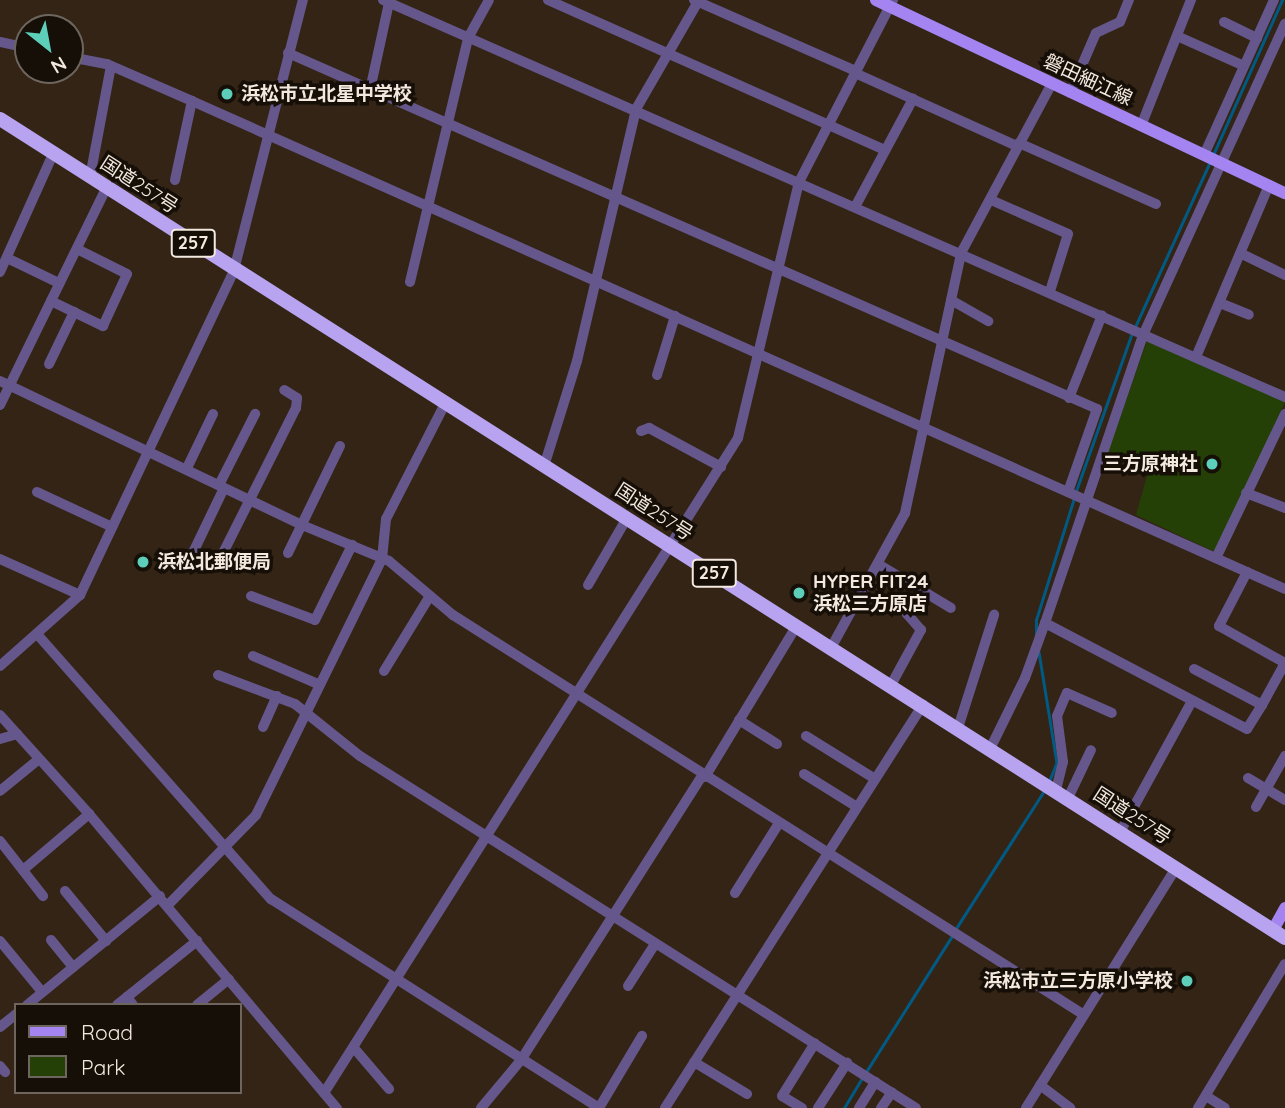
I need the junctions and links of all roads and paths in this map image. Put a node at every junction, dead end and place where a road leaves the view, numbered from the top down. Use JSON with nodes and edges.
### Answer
{"nodes":[{"id":1,"x":303,"y":0,"type":"edge"},
{"id":2,"x":489,"y":0,"type":"edge"},
{"id":3,"x":548,"y":0,"type":"edge"},
{"id":4,"x":876,"y":0,"type":"edge"},
{"id":5,"x":1129,"y":0,"type":"edge"},
{"id":6,"x":1191,"y":0,"type":"edge"},
{"id":7,"x":1274,"y":0,"type":"edge"},
{"id":8,"x":697,"y":1,"type":"edge"},
{"id":9,"x":386,"y":2,"type":"edge"},
{"id":10,"x":892,"y":3,"type":"edge"},
{"id":11,"x":1224,"y":22,"type":"dead end"},
{"id":12,"x":1285,"y":24,"type":"edge"},
{"id":13,"x":1177,"y":36,"type":"junction"},
{"id":14,"x":468,"y":38,"type":"junction"},
{"id":15,"x":1257,"y":38,"type":"junction"},
{"id":16,"x":667,"y":53,"type":"junction"},
{"id":17,"x":288,"y":54,"type":"junction"},
{"id":18,"x":84,"y":60,"type":"edge"},
{"id":19,"x":111,"y":66,"type":"junction"},
{"id":20,"x":1244,"y":66,"type":"junction"},
{"id":21,"x":855,"y":72,"type":"junction"},
{"id":22,"x":1051,"y":85,"type":"junction"},
{"id":23,"x":370,"y":90,"type":"junction"},
{"id":24,"x":1070,"y":93,"type":"junction"},
{"id":25,"x":913,"y":99,"type":"junction"},
{"id":26,"x":192,"y":101,"type":"junction"},
{"id":27,"x":636,"y":109,"type":"junction"},
{"id":28,"x":0,"y":119,"type":"edge"},
{"id":29,"x":828,"y":124,"type":"junction"},
{"id":30,"x":449,"y":125,"type":"junction"},
{"id":31,"x":1141,"y":126,"type":"junction"},
{"id":32,"x":268,"y":138,"type":"junction"},
{"id":33,"x":1018,"y":145,"type":"junction"},
{"id":34,"x":885,"y":150,"type":"junction"},
{"id":35,"x":54,"y":152,"type":"junction"},
{"id":36,"x":1204,"y":155,"type":"junction"},
{"id":37,"x":1223,"y":164,"type":"junction"},
{"id":38,"x":90,"y":177,"type":"junction"},
{"id":39,"x":175,"y":180,"type":"dead end"},
{"id":40,"x":799,"y":182,"type":"junction"},
{"id":41,"x":1269,"y":185,"type":"junction"},
{"id":42,"x":107,"y":187,"type":"junction"},
{"id":43,"x":1285,"y":193,"type":"edge"},
{"id":44,"x":614,"y":198,"type":"junction"},
{"id":45,"x":990,"y":200,"type":"junction"},
{"id":46,"x":1156,"y":204,"type":"dead end"},
{"id":47,"x":855,"y":207,"type":"junction"},
{"id":48,"x":428,"y":209,"type":"junction"},
{"id":49,"x":77,"y":249,"type":"junction"},
{"id":50,"x":961,"y":253,"type":"junction"},
{"id":51,"x":1241,"y":254,"type":"junction"},
{"id":52,"x":7,"y":258,"type":"junction"},
{"id":53,"x":776,"y":268,"type":"junction"},
{"id":54,"x":234,"y":270,"type":"junction"},
{"id":55,"x":0,"y":272,"type":"edge"},
{"id":56,"x":1285,"y":275,"type":"edge"},
{"id":57,"x":595,"y":281,"type":"junction"},
{"id":58,"x":410,"y":282,"type":"dead end"},
{"id":59,"x":59,"y":283,"type":"junction"},
{"id":60,"x":1050,"y":291,"type":"junction"},
{"id":61,"x":951,"y":300,"type":"junction"},
{"id":62,"x":51,"y":301,"type":"junction"},
{"id":63,"x":1220,"y":303,"type":"junction"},
{"id":64,"x":74,"y":312,"type":"junction"},
{"id":65,"x":1102,"y":315,"type":"junction"},
{"id":66,"x":1249,"y":315,"type":"dead end"},
{"id":67,"x":675,"y":316,"type":"junction"},
{"id":68,"x":988,"y":321,"type":"dead end"},
{"id":69,"x":1144,"y":333,"type":"junction"},
{"id":70,"x":943,"y":340,"type":"junction"},
{"id":71,"x":756,"y":352,"type":"junction"},
{"id":72,"x":1196,"y":357,"type":"junction"},
{"id":73,"x":49,"y":364,"type":"dead end"},
{"id":74,"x":657,"y":375,"type":"dead end"},
{"id":75,"x":0,"y":380,"type":"edge"},
{"id":76,"x":11,"y":386,"type":"junction"},
{"id":77,"x":284,"y":390,"type":"dead end"},
{"id":78,"x":1285,"y":397,"type":"edge"},
{"id":79,"x":1069,"y":398,"type":"junction"},
{"id":80,"x":446,"y":402,"type":"junction"},
{"id":81,"x":0,"y":405,"type":"edge"},
{"id":82,"x":213,"y":414,"type":"dead end"},
{"id":83,"x":255,"y":414,"type":"dead end"},
{"id":84,"x":1285,"y":414,"type":"edge"},
{"id":85,"x":925,"y":428,"type":"junction"},
{"id":86,"x":641,"y":432,"type":"dead end"},
{"id":87,"x":340,"y":446,"type":"dead end"},
{"id":88,"x":149,"y":449,"type":"junction"},
{"id":89,"x":545,"y":463,"type":"junction"},
{"id":90,"x":721,"y":467,"type":"junction"},
{"id":91,"x":187,"y":468,"type":"junction"},
{"id":92,"x":222,"y":486,"type":"junction"},
{"id":93,"x":37,"y":492,"type":"dead end"},
{"id":94,"x":1068,"y":492,"type":"junction"},
{"id":95,"x":1246,"y":493,"type":"junction"},
{"id":96,"x":1086,"y":499,"type":"junction"},
{"id":97,"x":251,"y":500,"type":"junction"},
{"id":98,"x":1285,"y":508,"type":"edge"},
{"id":99,"x":627,"y":518,"type":"junction"},
{"id":100,"x":302,"y":524,"type":"junction"},
{"id":101,"x":112,"y":527,"type":"junction"},
{"id":102,"x":352,"y":545,"type":"junction"},
{"id":103,"x":673,"y":547,"type":"junction"},
{"id":104,"x":288,"y":553,"type":"dead end"},
{"id":105,"x":221,"y":557,"type":"dead end"},
{"id":106,"x":1216,"y":558,"type":"junction"},
{"id":107,"x":0,"y":559,"type":"edge"},
{"id":108,"x":382,"y":559,"type":"junction"},
{"id":109,"x":878,"y":564,"type":"junction"},
{"id":110,"x":187,"y":565,"type":"dead end"},
{"id":111,"x":1247,"y":572,"type":"junction"},
{"id":112,"x":588,"y":585,"type":"dead end"},
{"id":113,"x":1285,"y":589,"type":"edge"},
{"id":114,"x":80,"y":595,"type":"junction"},
{"id":115,"x":251,"y":596,"type":"dead end"},
{"id":116,"x":430,"y":596,"type":"junction"},
{"id":117,"x":908,"y":607,"type":"dead end"},
{"id":118,"x":951,"y":608,"type":"dead end"},
{"id":119,"x":993,"y":615,"type":"dead end"},
{"id":120,"x":797,"y":625,"type":"junction"},
{"id":121,"x":1044,"y":628,"type":"junction"},
{"id":122,"x":37,"y":634,"type":"junction"},
{"id":123,"x":832,"y":646,"type":"junction"},
{"id":124,"x":253,"y":656,"type":"dead end"},
{"id":125,"x":1285,"y":663,"type":"edge"},
{"id":126,"x":0,"y":666,"type":"edge"},
{"id":127,"x":1194,"y":669,"type":"dead end"},
{"id":128,"x":384,"y":671,"type":"dead end"},
{"id":129,"x":218,"y":675,"type":"dead end"},
{"id":130,"x":318,"y":684,"type":"junction"},
{"id":131,"x":891,"y":685,"type":"junction"},
{"id":132,"x":575,"y":695,"type":"junction"},
{"id":133,"x":277,"y":696,"type":"junction"},
{"id":134,"x":1192,"y":701,"type":"junction"},
{"id":135,"x":923,"y":705,"type":"junction"},
{"id":136,"x":1262,"y":705,"type":"junction"},
{"id":137,"x":304,"y":711,"type":"junction"},
{"id":138,"x":1112,"y":713,"type":"dead end"},
{"id":139,"x":0,"y":715,"type":"edge"},
{"id":140,"x":739,"y":720,"type":"junction"},
{"id":141,"x":263,"y":727,"type":"dead end"},
{"id":142,"x":958,"y":727,"type":"junction"},
{"id":143,"x":17,"y":734,"type":"junction"},
{"id":144,"x":806,"y":736,"type":"dead end"},
{"id":145,"x":0,"y":739,"type":"edge"},
{"id":146,"x":777,"y":744,"type":"dead end"},
{"id":147,"x":990,"y":747,"type":"junction"},
{"id":148,"x":1091,"y":750,"type":"dead end"},
{"id":149,"x":1285,"y":756,"type":"edge"},
{"id":150,"x":39,"y":758,"type":"junction"},
{"id":151,"x":804,"y":774,"type":"dead end"},
{"id":152,"x":704,"y":777,"type":"junction"},
{"id":153,"x":1248,"y":778,"type":"dead end"},
{"id":154,"x":875,"y":779,"type":"junction"},
{"id":155,"x":1267,"y":788,"type":"junction"},
{"id":156,"x":1055,"y":789,"type":"junction"},
{"id":157,"x":0,"y":791,"type":"edge"},
{"id":158,"x":1285,"y":800,"type":"edge"},
{"id":159,"x":858,"y":807,"type":"junction"},
{"id":160,"x":1256,"y":807,"type":"dead end"},
{"id":161,"x":89,"y":814,"type":"junction"},
{"id":162,"x":779,"y":823,"type":"junction"},
{"id":163,"x":1120,"y":832,"type":"junction"},
{"id":164,"x":487,"y":836,"type":"junction"},
{"id":165,"x":0,"y":841,"type":"edge"},
{"id":166,"x":226,"y":847,"type":"junction"},
{"id":167,"x":828,"y":853,"type":"junction"},
{"id":168,"x":1176,"y":868,"type":"junction"},
{"id":169,"x":23,"y":870,"type":"junction"},
{"id":170,"x":65,"y":891,"type":"dead end"},
{"id":171,"x":734,"y":893,"type":"dead end"},
{"id":172,"x":43,"y":896,"type":"dead end"},
{"id":173,"x":160,"y":897,"type":"junction"},
{"id":174,"x":167,"y":906,"type":"junction"},
{"id":175,"x":1285,"y":908,"type":"edge"},
{"id":176,"x":611,"y":917,"type":"junction"},
{"id":177,"x":1279,"y":934,"type":"edge"},
{"id":178,"x":51,"y":940,"type":"dead end"},
{"id":179,"x":0,"y":941,"type":"edge"},
{"id":180,"x":106,"y":941,"type":"junction"},
{"id":181,"x":197,"y":941,"type":"junction"},
{"id":182,"x":655,"y":944,"type":"junction"},
{"id":183,"x":1285,"y":964,"type":"edge"},
{"id":184,"x":73,"y":967,"type":"junction"},
{"id":185,"x":229,"y":979,"type":"junction"},
{"id":186,"x":396,"y":979,"type":"junction"},
{"id":187,"x":628,"y":985,"type":"dead end"},
{"id":188,"x":42,"y":992,"type":"junction"},
{"id":189,"x":738,"y":995,"type":"junction"},
{"id":190,"x":130,"y":1001,"type":"edge"},
{"id":191,"x":29,"y":1003,"type":"edge"},
{"id":192,"x":199,"y":1003,"type":"edge"},
{"id":193,"x":1081,"y":1013,"type":"junction"},
{"id":194,"x":14,"y":1016,"type":"edge"},
{"id":195,"x":0,"y":1027,"type":"edge"},
{"id":196,"x":642,"y":1036,"type":"dead end"},
{"id":197,"x":815,"y":1043,"type":"junction"},
{"id":198,"x":355,"y":1048,"type":"junction"},
{"id":199,"x":521,"y":1060,"type":"junction"},
{"id":200,"x":694,"y":1062,"type":"junction"},
{"id":201,"x":847,"y":1063,"type":"junction"},
{"id":202,"x":866,"y":1076,"type":"junction"},
{"id":203,"x":1040,"y":1085,"type":"junction"},
{"id":204,"x":389,"y":1089,"type":"dead end"},
{"id":205,"x":892,"y":1092,"type":"junction"},
{"id":206,"x":324,"y":1093,"type":"junction"},
{"id":207,"x":747,"y":1094,"type":"dead end"},
{"id":208,"x":1206,"y":1096,"type":"junction"},
{"id":209,"x":909,"y":1106,"type":"edge"},
{"id":210,"x":337,"y":1108,"type":"edge"},
{"id":211,"x":481,"y":1108,"type":"edge"},
{"id":212,"x":599,"y":1108,"type":"edge"},
{"id":213,"x":665,"y":1108,"type":"edge"},
{"id":214,"x":802,"y":1108,"type":"edge"},
{"id":215,"x":818,"y":1108,"type":"edge"},
{"id":216,"x":859,"y":1108,"type":"edge"},
{"id":217,"x":881,"y":1108,"type":"edge"},
{"id":218,"x":1026,"y":1108,"type":"edge"},
{"id":219,"x":1070,"y":1108,"type":"edge"},
{"id":220,"x":1198,"y":1108,"type":"edge"},
{"id":221,"x":1225,"y":1108,"type":"edge"}],
"edges":[{"from":1,"to":17,"type":"street"},
{"from":2,"to":14,"type":"street"},
{"from":3,"to":16,"type":"street"},
{"from":4,"to":10,"type":"main road","name":"磐田細江線"},
{"from":5,"to":24,"type":"street"},
{"from":6,"to":13,"type":"street"},
{"from":7,"to":15,"type":"street"},
{"from":8,"to":16,"type":"street"},
{"from":8,"to":21,"type":"street"},
{"from":9,"to":14,"type":"street"},
{"from":9,"to":23,"type":"street"},
{"from":10,"to":21,"type":"street"},
{"from":10,"to":22,"type":"main road","name":"磐田細江線"},
{"from":11,"to":15,"type":"street"},
{"from":12,"to":37,"type":"street"},
{"from":13,"to":20,"type":"street"},
{"from":13,"to":31,"type":"street"},
{"from":14,"to":27,"type":"street"},
{"from":14,"to":30,"type":"street"},
{"from":15,"to":20,"type":"street"},
{"from":16,"to":27,"type":"street"},
{"from":16,"to":29,"type":"street"},
{"from":17,"to":23,"type":"street"},
{"from":17,"to":32,"type":"street"},
{"from":18,"to":19,"type":"street"},
{"from":19,"to":26,"type":"street"},
{"from":19,"to":38,"type":"street"},
{"from":20,"to":36,"type":"street"},
{"from":21,"to":25,"type":"street"},
{"from":21,"to":29,"type":"street"},
{"from":22,"to":24,"type":"main road","name":"磐田細江線"},
{"from":22,"to":33,"type":"street"},
{"from":23,"to":30,"type":"street"},
{"from":24,"to":31,"type":"main road","name":"磐田細江線"},
{"from":25,"to":33,"type":"street"},
{"from":25,"to":34,"type":"street"},
{"from":26,"to":32,"type":"street"},
{"from":26,"to":39,"type":"street"},
{"from":27,"to":40,"type":"street"},
{"from":27,"to":44,"type":"street"},
{"from":28,"to":35,"type":"highway","name":"国道257号","number":"257"},
{"from":29,"to":34,"type":"street"},
{"from":29,"to":40,"type":"street"},
{"from":30,"to":44,"type":"street"},
{"from":30,"to":48,"type":"street"},
{"from":31,"to":36,"type":"main road","name":"磐田細江線"},
{"from":32,"to":48,"type":"street"},
{"from":32,"to":54,"type":"street"},
{"from":33,"to":45,"type":"street"},
{"from":33,"to":46,"type":"street"},
{"from":34,"to":47,"type":"street"},
{"from":35,"to":38,"type":"highway","name":"国道257号","number":"257"},
{"from":35,"to":52,"type":"street"},
{"from":36,"to":37,"type":"main road","name":"磐田細江線"},
{"from":37,"to":41,"type":"main road","name":"磐田細江線"},
{"from":37,"to":69,"type":"street"},
{"from":38,"to":42,"type":"highway","name":"国道257号","number":"257"},
{"from":40,"to":47,"type":"street"},
{"from":40,"to":53,"type":"street"},
{"from":41,"to":43,"type":"main road","name":"磐田細江線"},
{"from":41,"to":51,"type":"street"},
{"from":42,"to":49,"type":"street"},
{"from":42,"to":54,"type":"highway","name":"国道257号","number":"257"},
{"from":44,"to":53,"type":"street"},
{"from":44,"to":57,"type":"street"},
{"from":45,"to":50,"type":"street"},
{"from":45,"to":60,"type":"street"},
{"from":47,"to":50,"type":"street"},
{"from":48,"to":57,"type":"street"},
{"from":48,"to":58,"type":"street"},
{"from":49,"to":59,"type":"street"},
{"from":49,"to":64,"type":"street"},
{"from":50,"to":60,"type":"street"},
{"from":50,"to":61,"type":"street"},
{"from":51,"to":56,"type":"street"},
{"from":51,"to":63,"type":"street"},
{"from":52,"to":55,"type":"street"},
{"from":52,"to":59,"type":"street"},
{"from":53,"to":70,"type":"street"},
{"from":53,"to":71,"type":"street"},
{"from":54,"to":80,"type":"highway","name":"国道257号","number":"257"},
{"from":54,"to":88,"type":"street"},
{"from":57,"to":67,"type":"street"},
{"from":57,"to":89,"type":"street"},
{"from":59,"to":62,"type":"street"},
{"from":60,"to":65,"type":"street"},
{"from":61,"to":68,"type":"street"},
{"from":61,"to":70,"type":"street"},
{"from":62,"to":64,"type":"street"},
{"from":62,"to":76,"type":"street"},
{"from":63,"to":66,"type":"street"},
{"from":63,"to":72,"type":"street"},
{"from":64,"to":73,"type":"street"},
{"from":65,"to":69,"type":"street"},
{"from":65,"to":79,"type":"street"},
{"from":67,"to":71,"type":"street"},
{"from":67,"to":74,"type":"street"},
{"from":69,"to":72,"type":"street"},
{"from":69,"to":96,"type":"street"},
{"from":70,"to":79,"type":"street"},
{"from":70,"to":85,"type":"street"},
{"from":71,"to":85,"type":"street"},
{"from":71,"to":90,"type":"street"},
{"from":72,"to":78,"type":"street"},
{"from":75,"to":76,"type":"street"},
{"from":76,"to":81,"type":"street"},
{"from":76,"to":88,"type":"street"},
{"from":77,"to":97,"type":"street"},
{"from":79,"to":94,"type":"street"},
{"from":80,"to":89,"type":"highway","name":"国道257号","number":"257"},
{"from":80,"to":108,"type":"street"},
{"from":82,"to":91,"type":"street"},
{"from":83,"to":92,"type":"street"},
{"from":84,"to":95,"type":"street"},
{"from":85,"to":94,"type":"street"},
{"from":85,"to":109,"type":"street"},
{"from":86,"to":90,"type":"street"},
{"from":87,"to":100,"type":"street"},
{"from":88,"to":91,"type":"street"},
{"from":88,"to":101,"type":"street"},
{"from":89,"to":99,"type":"highway","name":"国道257号","number":"257"},
{"from":90,"to":103,"type":"street"},
{"from":91,"to":92,"type":"street"},
{"from":92,"to":97,"type":"street"},
{"from":92,"to":110,"type":"street"},
{"from":93,"to":101,"type":"street"},
{"from":94,"to":96,"type":"street"},
{"from":95,"to":98,"type":"street"},
{"from":95,"to":106,"type":"street"},
{"from":96,"to":106,"type":"street"},
{"from":96,"to":121,"type":"street"},
{"from":97,"to":100,"type":"street"},
{"from":97,"to":105,"type":"street"},
{"from":99,"to":103,"type":"highway","name":"国道257号","number":"257"},
{"from":99,"to":112,"type":"street"},
{"from":100,"to":102,"type":"street"},
{"from":100,"to":104,"type":"street"},
{"from":101,"to":114,"type":"street"},
{"from":102,"to":108,"type":"street"},
{"from":102,"to":115,"type":"street"},
{"from":103,"to":120,"type":"highway","name":"国道257号","number":"257"},
{"from":103,"to":132,"type":"street"},
{"from":106,"to":111,"type":"street"},
{"from":107,"to":114,"type":"street"},
{"from":108,"to":116,"type":"street"},
{"from":108,"to":130,"type":"street"},
{"from":109,"to":118,"type":"street"},
{"from":109,"to":123,"type":"street"},
{"from":111,"to":113,"type":"street"},
{"from":111,"to":125,"type":"street"},
{"from":114,"to":122,"type":"street"},
{"from":116,"to":128,"type":"street"},
{"from":116,"to":132,"type":"street"},
{"from":117,"to":131,"type":"street"},
{"from":119,"to":142,"type":"street"},
{"from":120,"to":123,"type":"highway","name":"国道257号","number":"257"},
{"from":120,"to":140,"type":"street"},
{"from":121,"to":134,"type":"street"},
{"from":121,"to":147,"type":"street"},
{"from":122,"to":126,"type":"street"},
{"from":122,"to":166,"type":"street"},
{"from":123,"to":131,"type":"highway","name":"国道257号","number":"257"},
{"from":124,"to":130,"type":"street"},
{"from":125,"to":136,"type":"street"},
{"from":127,"to":136,"type":"street"},
{"from":129,"to":133,"type":"street"},
{"from":130,"to":137,"type":"street"},
{"from":131,"to":135,"type":"highway","name":"国道257号","number":"257"},
{"from":132,"to":152,"type":"street"},
{"from":132,"to":164,"type":"street"},
{"from":133,"to":137,"type":"street"},
{"from":133,"to":141,"type":"street"},
{"from":134,"to":136,"type":"street"},
{"from":134,"to":163,"type":"street"},
{"from":135,"to":142,"type":"highway","name":"国道257号","number":"257"},
{"from":135,"to":154,"type":"street"},
{"from":137,"to":164,"type":"street"},
{"from":137,"to":166,"type":"street"},
{"from":138,"to":156,"type":"street"},
{"from":139,"to":143,"type":"street"},
{"from":140,"to":146,"type":"street"},
{"from":140,"to":152,"type":"street"},
{"from":142,"to":147,"type":"highway","name":"国道257号","number":"257"},
{"from":143,"to":145,"type":"street"},
{"from":143,"to":150,"type":"street"},
{"from":144,"to":154,"type":"street"},
{"from":147,"to":156,"type":"highway","name":"国道257号","number":"257"},
{"from":148,"to":156,"type":"street"},
{"from":149,"to":155,"type":"street"},
{"from":150,"to":157,"type":"street"},
{"from":150,"to":161,"type":"street"},
{"from":151,"to":159,"type":"street"},
{"from":152,"to":162,"type":"street"},
{"from":152,"to":176,"type":"street"},
{"from":153,"to":155,"type":"street"},
{"from":154,"to":159,"type":"street"},
{"from":155,"to":158,"type":"street"},
{"from":155,"to":160,"type":"street"},
{"from":156,"to":163,"type":"highway","name":"国道257号","number":"257"},
{"from":159,"to":167,"type":"street"},
{"from":161,"to":169,"type":"street"},
{"from":161,"to":173,"type":"street"},
{"from":162,"to":167,"type":"street"},
{"from":162,"to":171,"type":"street"},
{"from":163,"to":168,"type":"highway","name":"国道257号","number":"257"},
{"from":164,"to":176,"type":"street"},
{"from":164,"to":186,"type":"street"},
{"from":165,"to":169,"type":"street"},
{"from":166,"to":174,"type":"street"},
{"from":166,"to":186,"type":"street"},
{"from":167,"to":189,"type":"street"},
{"from":167,"to":193,"type":"street"},
{"from":168,"to":177,"type":"highway","name":"国道257号","number":"257"},
{"from":168,"to":193,"type":"street"},
{"from":169,"to":172,"type":"street"},
{"from":170,"to":180,"type":"street"},
{"from":173,"to":174,"type":"street"},
{"from":173,"to":180,"type":"street"},
{"from":174,"to":181,"type":"street"},
{"from":175,"to":177,"type":"main road"},
{"from":176,"to":182,"type":"street"},
{"from":176,"to":199,"type":"street"},
{"from":178,"to":184,"type":"street"},
{"from":179,"to":188,"type":"street"},
{"from":180,"to":184,"type":"street"},
{"from":181,"to":185,"type":"street"},
{"from":181,"to":190,"type":"street"},
{"from":182,"to":187,"type":"street"},
{"from":182,"to":189,"type":"street"},
{"from":183,"to":208,"type":"street"},
{"from":184,"to":188,"type":"street"},
{"from":185,"to":192,"type":"street"},
{"from":185,"to":206,"type":"street"},
{"from":186,"to":198,"type":"street"},
{"from":186,"to":199,"type":"street"},
{"from":188,"to":191,"type":"street"},
{"from":189,"to":197,"type":"street"},
{"from":189,"to":200,"type":"street"},
{"from":193,"to":203,"type":"street"},
{"from":194,"to":195,"type":"street"},
{"from":196,"to":212,"type":"street"},
{"from":197,"to":201,"type":"street"},
{"from":197,"to":214,"type":"street"},
{"from":198,"to":204,"type":"street"},
{"from":198,"to":206,"type":"street"},
{"from":199,"to":211,"type":"street"},
{"from":199,"to":212,"type":"street"},
{"from":200,"to":207,"type":"street"},
{"from":200,"to":213,"type":"street"},
{"from":201,"to":202,"type":"street"},
{"from":201,"to":215,"type":"street"},
{"from":202,"to":205,"type":"street"},
{"from":202,"to":216,"type":"street"},
{"from":203,"to":218,"type":"street"},
{"from":203,"to":219,"type":"street"},
{"from":205,"to":209,"type":"street"},
{"from":205,"to":217,"type":"street"},
{"from":206,"to":210,"type":"street"},
{"from":208,"to":220,"type":"street"},
{"from":208,"to":221,"type":"street"}]}
